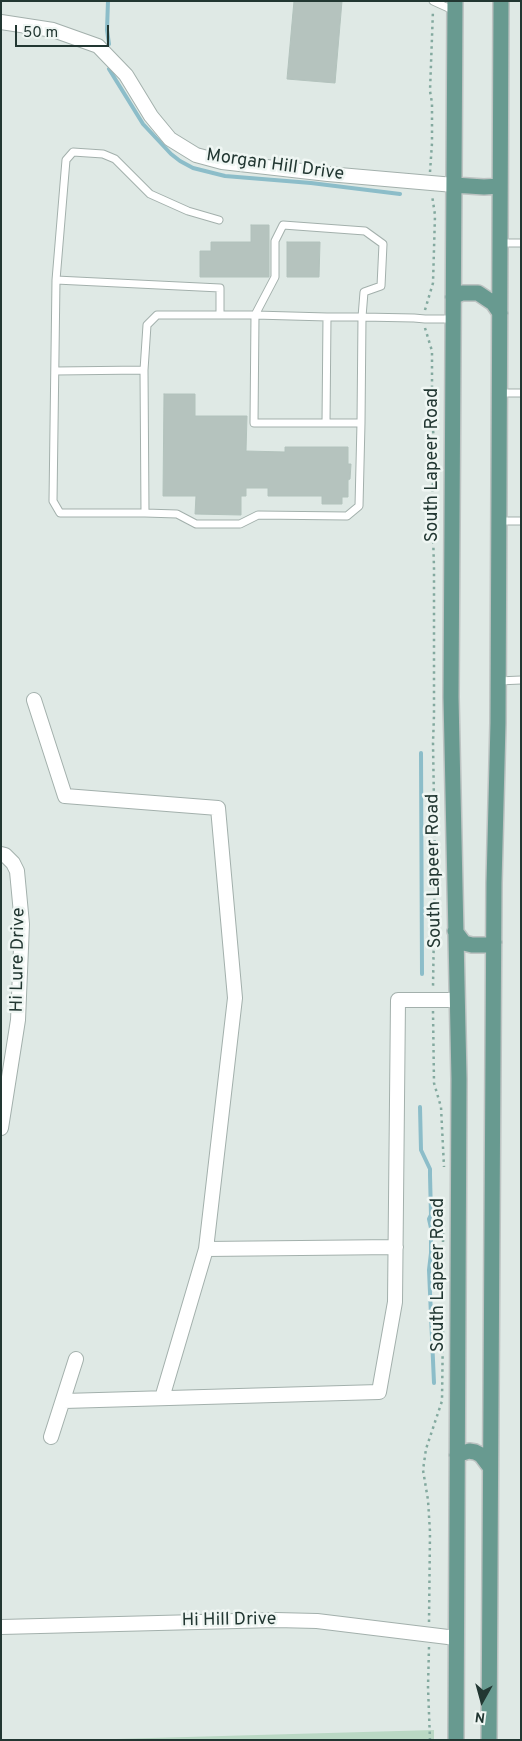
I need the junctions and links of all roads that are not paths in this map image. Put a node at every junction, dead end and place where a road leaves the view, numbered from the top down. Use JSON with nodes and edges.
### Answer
{"nodes":[{"id":1,"x":501,"y":1,"type":"edge"},
{"id":2,"x":433,"y":2,"type":"edge"},
{"id":3,"x":455,"y":6,"type":"edge"},
{"id":4,"x":1,"y":22,"type":"edge"},
{"id":5,"x":454,"y":185,"type":"junction"},
{"id":6,"x":500,"y":186,"type":"junction"},
{"id":7,"x":219,"y":220,"type":"dead end"},
{"id":8,"x":500,"y":242,"type":"junction"},
{"id":9,"x":521,"y":243,"type":"edge"},
{"id":10,"x":56,"y":280,"type":"junction"},
{"id":11,"x":453,"y":296,"type":"junction"},
{"id":12,"x":500,"y":313,"type":"junction"},
{"id":13,"x":220,"y":316,"type":"junction"},
{"id":14,"x":255,"y":316,"type":"junction"},
{"id":15,"x":327,"y":317,"type":"junction"},
{"id":16,"x":362,"y":318,"type":"junction"},
{"id":17,"x":453,"y":319,"type":"junction"},
{"id":18,"x":144,"y":370,"type":"junction"},
{"id":19,"x":56,"y":371,"type":"junction"},
{"id":20,"x":499,"y":393,"type":"junction"},
{"id":21,"x":521,"y":393,"type":"edge"},
{"id":22,"x":360,"y":422,"type":"junction"},
{"id":23,"x":326,"y":423,"type":"junction"},
{"id":24,"x":145,"y":513,"type":"junction"},
{"id":25,"x":498,"y":521,"type":"junction"},
{"id":26,"x":521,"y":521,"type":"edge"},
{"id":27,"x":521,"y":680,"type":"edge"},
{"id":28,"x":498,"y":681,"type":"junction"},
{"id":29,"x":34,"y":700,"type":"dead end"},
{"id":30,"x":3,"y":854,"type":"edge"},
{"id":31,"x":455,"y":931,"type":"junction"},
{"id":32,"x":494,"y":942,"type":"junction"},
{"id":33,"x":457,"y":1000,"type":"junction"},
{"id":34,"x":1,"y":1128,"type":"edge"},
{"id":35,"x":396,"y":1246,"type":"junction"},
{"id":36,"x":206,"y":1249,"type":"junction"},
{"id":37,"x":76,"y":1359,"type":"dead end"},
{"id":38,"x":162,"y":1398,"type":"junction"},
{"id":39,"x":64,"y":1400,"type":"junction"},
{"id":40,"x":52,"y":1437,"type":"dead end"},
{"id":41,"x":457,"y":1454,"type":"junction"},
{"id":42,"x":490,"y":1467,"type":"junction"},
{"id":43,"x":1,"y":1627,"type":"edge"},
{"id":44,"x":456,"y":1638,"type":"junction"},
{"id":45,"x":456,"y":1740,"type":"edge"},
{"id":46,"x":489,"y":1740,"type":"edge"}],
"edges":[{"from":1,"to":6,"type":"main road"},
{"from":2,"to":3,"type":"lane"},
{"from":3,"to":5,"type":"main road","name":"South Lapeer Road"},
{"from":4,"to":5,"type":"street","name":"Morgan Hill Drive"},
{"from":5,"to":6,"type":"main road"},
{"from":5,"to":11,"type":"main road","name":"South Lapeer Road"},
{"from":6,"to":8,"type":"main road"},
{"from":7,"to":10,"type":"lane"},
{"from":8,"to":9,"type":"lane"},
{"from":8,"to":12,"type":"main road"},
{"from":10,"to":13,"type":"lane"},
{"from":10,"to":19,"type":"lane"},
{"from":11,"to":12,"type":"main road"},
{"from":11,"to":17,"type":"main road","name":"South Lapeer Road"},
{"from":12,"to":20,"type":"main road"},
{"from":13,"to":14,"type":"lane"},
{"from":13,"to":18,"type":"lane"},
{"from":14,"to":15,"type":"lane"},
{"from":14,"to":16,"type":"lane"},
{"from":14,"to":23,"type":"lane"},
{"from":15,"to":16,"type":"lane"},
{"from":15,"to":23,"type":"lane"},
{"from":16,"to":17,"type":"lane"},
{"from":16,"to":22,"type":"lane"},
{"from":17,"to":31,"type":"main road","name":"South Lapeer Road"},
{"from":18,"to":19,"type":"lane"},
{"from":18,"to":24,"type":"lane"},
{"from":19,"to":24,"type":"lane"},
{"from":20,"to":21,"type":"lane"},
{"from":20,"to":25,"type":"main road"},
{"from":22,"to":23,"type":"lane"},
{"from":22,"to":24,"type":"lane"},
{"from":25,"to":26,"type":"lane"},
{"from":25,"to":28,"type":"main road"},
{"from":27,"to":28,"type":"lane"},
{"from":28,"to":32,"type":"main road"},
{"from":29,"to":36,"type":"street"},
{"from":30,"to":34,"type":"street","name":"Hi Lure Drive"},
{"from":31,"to":32,"type":"main road"},
{"from":31,"to":33,"type":"main road","name":"South Lapeer Road"},
{"from":32,"to":42,"type":"main road"},
{"from":33,"to":35,"type":"street"},
{"from":33,"to":41,"type":"main road","name":"South Lapeer Road"},
{"from":35,"to":36,"type":"street"},
{"from":35,"to":38,"type":"street"},
{"from":36,"to":38,"type":"street"},
{"from":37,"to":39,"type":"street"},
{"from":38,"to":39,"type":"street"},
{"from":39,"to":40,"type":"street"},
{"from":41,"to":42,"type":"main road"},
{"from":41,"to":44,"type":"main road","name":"South Lapeer Road"},
{"from":42,"to":46,"type":"main road"},
{"from":43,"to":44,"type":"street","name":"Hi Hill Drive"},
{"from":44,"to":45,"type":"main road","name":"South Lapeer Road"}]}
